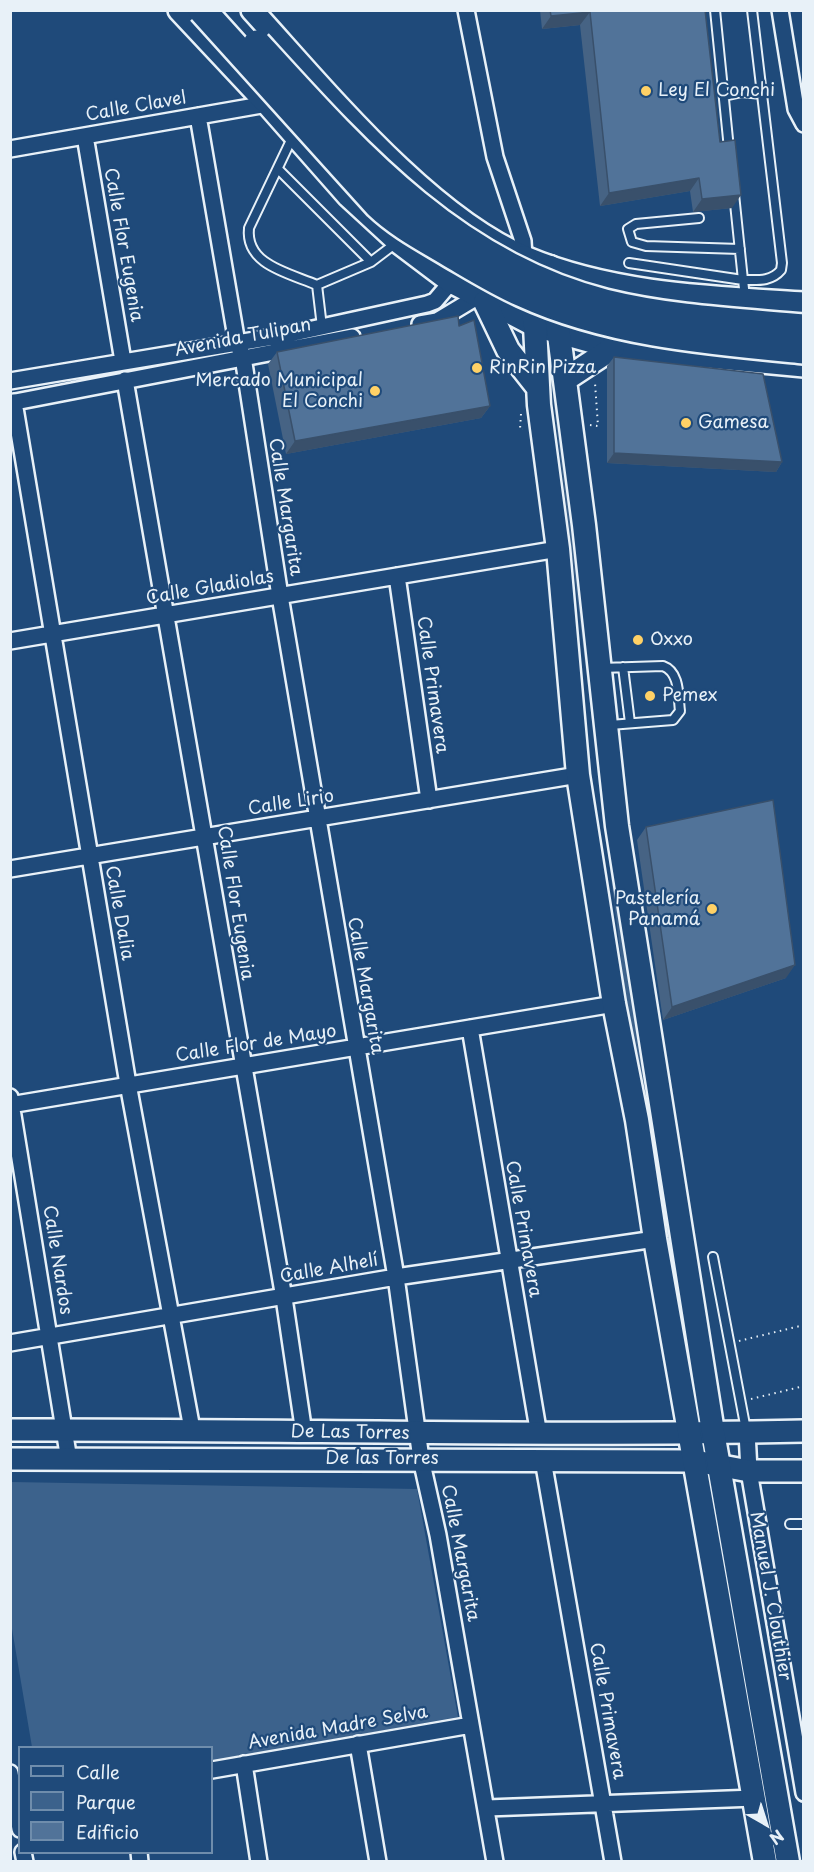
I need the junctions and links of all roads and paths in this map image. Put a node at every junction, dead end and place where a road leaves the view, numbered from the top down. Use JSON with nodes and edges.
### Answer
{"nodes":[{"id":1,"x":179,"y":10,"type":"edge"},
{"id":2,"x":202,"y":10,"type":"edge"},
{"id":3,"x":227,"y":10,"type":"edge"},
{"id":4,"x":252,"y":10,"type":"edge"},
{"id":5,"x":466,"y":10,"type":"edge"},
{"id":6,"x":715,"y":10,"type":"edge"},
{"id":7,"x":752,"y":10,"type":"edge"},
{"id":8,"x":780,"y":10,"type":"edge"},
{"id":9,"x":761,"y":94,"type":"junction"},
{"id":10,"x":724,"y":96,"type":"junction"},
{"id":11,"x":267,"y":104,"type":"junction"},
{"id":12,"x":198,"y":116,"type":"junction"},
{"id":13,"x":804,"y":124,"type":"edge"},
{"id":14,"x":294,"y":134,"type":"junction"},
{"id":15,"x":85,"y":136,"type":"junction"},
{"id":16,"x":10,"y":149,"type":"edge"},
{"id":17,"x":730,"y":155,"type":"edge"},
{"id":18,"x":396,"y":162,"type":"junction"},
{"id":19,"x":278,"y":169,"type":"junction"},
{"id":20,"x":734,"y":190,"type":"edge"},
{"id":21,"x":435,"y":198,"type":"junction"},
{"id":22,"x":354,"y":201,"type":"junction"},
{"id":23,"x":699,"y":218,"type":"dead end"},
{"id":24,"x":398,"y":242,"type":"junction"},
{"id":25,"x":524,"y":249,"type":"junction"},
{"id":26,"x":740,"y":249,"type":"junction"},
{"id":27,"x":371,"y":262,"type":"junction"},
{"id":28,"x":629,"y":263,"type":"dead end"},
{"id":29,"x":550,"y":267,"type":"junction"},
{"id":30,"x":451,"y":282,"type":"junction"},
{"id":31,"x":317,"y":285,"type":"junction"},
{"id":32,"x":744,"y":290,"type":"junction"},
{"id":33,"x":481,"y":300,"type":"junction"},
{"id":34,"x":804,"y":303,"type":"edge"},
{"id":35,"x":535,"y":326,"type":"junction"},
{"id":36,"x":407,"y":327,"type":"edge"},
{"id":37,"x":804,"y":328,"type":"edge"},
{"id":38,"x":327,"y":331,"type":"junction"},
{"id":39,"x":364,"y":335,"type":"edge"},
{"id":40,"x":559,"y":335,"type":"junction"},
{"id":41,"x":613,"y":348,"type":"junction"},
{"id":42,"x":240,"y":350,"type":"junction"},
{"id":43,"x":804,"y":350,"type":"edge"},
{"id":44,"x":123,"y":361,"type":"junction"},
{"id":45,"x":746,"y":361,"type":"junction"},
{"id":46,"x":804,"y":366,"type":"edge"},
{"id":47,"x":594,"y":377,"type":"dead end"},
{"id":48,"x":566,"y":379,"type":"junction"},
{"id":49,"x":125,"y":380,"type":"junction"},
{"id":50,"x":10,"y":381,"type":"edge"},
{"id":51,"x":538,"y":388,"type":"junction"},
{"id":52,"x":12,"y":403,"type":"edge"},
{"id":53,"x":589,"y":417,"type":"dead end"},
{"id":54,"x":558,"y":549,"type":"junction"},
{"id":55,"x":397,"y":576,"type":"junction"},
{"id":56,"x":280,"y":596,"type":"junction"},
{"id":57,"x":165,"y":615,"type":"junction"},
{"id":58,"x":52,"y":634,"type":"junction"},
{"id":59,"x":10,"y":641,"type":"edge"},
{"id":60,"x":623,"y":667,"type":"junction"},
{"id":61,"x":599,"y":668,"type":"junction"},
{"id":62,"x":630,"y":723,"type":"junction"},
{"id":63,"x":605,"y":725,"type":"junction"},
{"id":64,"x":578,"y":775,"type":"junction"},
{"id":65,"x":429,"y":800,"type":"junction"},
{"id":66,"x":317,"y":819,"type":"junction"},
{"id":67,"x":204,"y":837,"type":"junction"},
{"id":68,"x":90,"y":856,"type":"junction"},
{"id":69,"x":10,"y":869,"type":"edge"},
{"id":70,"x":614,"y":1004,"type":"junction"},
{"id":71,"x":470,"y":1028,"type":"junction"},
{"id":72,"x":356,"y":1048,"type":"junction"},
{"id":73,"x":241,"y":1065,"type":"junction"},
{"id":74,"x":128,"y":1084,"type":"junction"},
{"id":75,"x":11,"y":1102,"type":"edge"},
{"id":76,"x":655,"y":1239,"type":"junction"},
{"id":77,"x":713,"y":1257,"type":"dead end"},
{"id":78,"x":508,"y":1260,"type":"junction"},
{"id":79,"x":396,"y":1277,"type":"junction"},
{"id":80,"x":284,"y":1298,"type":"junction"},
{"id":81,"x":170,"y":1314,"type":"junction"},
{"id":82,"x":804,"y":1325,"type":"edge"},
{"id":83,"x":50,"y":1334,"type":"junction"},
{"id":84,"x":10,"y":1343,"type":"edge"},
{"id":85,"x":730,"y":1344,"type":"junction"},
{"id":86,"x":804,"y":1386,"type":"edge"},
{"id":87,"x":743,"y":1401,"type":"junction"},
{"id":88,"x":192,"y":1429,"type":"junction"},
{"id":89,"x":10,"y":1430,"type":"edge"},
{"id":90,"x":67,"y":1430,"type":"junction"},
{"id":91,"x":804,"y":1431,"type":"edge"},
{"id":92,"x":713,"y":1432,"type":"junction"},
{"id":93,"x":747,"y":1432,"type":"junction"},
{"id":94,"x":304,"y":1433,"type":"junction"},
{"id":95,"x":689,"y":1433,"type":"junction"},
{"id":96,"x":418,"y":1434,"type":"junction"},
{"id":97,"x":539,"y":1435,"type":"junction"},
{"id":98,"x":421,"y":1459,"type":"junction"},
{"id":99,"x":10,"y":1460,"type":"edge"},
{"id":100,"x":69,"y":1460,"type":"junction"},
{"id":101,"x":543,"y":1460,"type":"junction"},
{"id":102,"x":695,"y":1461,"type":"junction"},
{"id":103,"x":719,"y":1465,"type":"junction"},
{"id":104,"x":748,"y":1471,"type":"junction"},
{"id":105,"x":804,"y":1471,"type":"edge"},
{"id":106,"x":789,"y":1524,"type":"dead end"},
{"id":107,"x":804,"y":1524,"type":"edge"},
{"id":108,"x":471,"y":1725,"type":"junction"},
{"id":109,"x":358,"y":1744,"type":"junction"},
{"id":110,"x":244,"y":1764,"type":"junction"},
{"id":111,"x":213,"y":1770,"type":"edge"},
{"id":112,"x":10,"y":1773,"type":"edge"},
{"id":113,"x":804,"y":1793,"type":"edge"},
{"id":114,"x":755,"y":1797,"type":"junction"},
{"id":115,"x":15,"y":1804,"type":"edge"},
{"id":116,"x":603,"y":1804,"type":"junction"},
{"id":117,"x":487,"y":1809,"type":"junction"},
{"id":118,"x":18,"y":1820,"type":"edge"},
{"id":119,"x":259,"y":1862,"type":"edge"},
{"id":120,"x":378,"y":1862,"type":"edge"},
{"id":121,"x":495,"y":1862,"type":"edge"},
{"id":122,"x":613,"y":1862,"type":"edge"},
{"id":123,"x":765,"y":1862,"type":"edge"},
{"id":124,"x":788,"y":1862,"type":"edge"}],
"edges":[{"from":1,"to":11,"type":"street"},
{"from":2,"to":43,"type":"highway","bridge":true},
{"from":3,"to":37,"type":"highway","bridge":true},
{"from":4,"to":18,"type":"street"},
{"from":5,"to":25,"type":"street"},
{"from":6,"to":10,"type":"lane"},
{"from":7,"to":9,"type":"lane"},
{"from":8,"to":13,"type":"street"},
{"from":9,"to":10,"type":"lane"},
{"from":9,"to":32,"type":"lane"},
{"from":10,"to":17,"type":"lane"},
{"from":11,"to":12,"type":"street","name":"Calle Clavel"},
{"from":11,"to":14,"type":"street"},
{"from":12,"to":15,"type":"street","name":"Calle Clavel"},
{"from":12,"to":42,"type":"street","name":"Calle Margarita"},
{"from":14,"to":19,"type":"lane"},
{"from":14,"to":22,"type":"street"},
{"from":15,"to":16,"type":"street","name":"Calle Clavel"},
{"from":15,"to":44,"type":"street","name":"Calle Flor Eugenia"},
{"from":18,"to":21,"type":"street"},
{"from":18,"to":22,"type":"street"},
{"from":19,"to":27,"type":"lane"},
{"from":19,"to":31,"type":"lane"},
{"from":20,"to":26,"type":"lane"},
{"from":21,"to":24,"type":"street"},
{"from":21,"to":25,"type":"street"},
{"from":22,"to":24,"type":"street"},
{"from":23,"to":26,"type":"lane"},
{"from":24,"to":27,"type":"lane"},
{"from":24,"to":30,"type":"street"},
{"from":25,"to":29,"type":"street"},
{"from":25,"to":35,"type":"main road"},
{"from":26,"to":32,"type":"lane"},
{"from":27,"to":31,"type":"lane"},
{"from":28,"to":32,"type":"lane"},
{"from":29,"to":32,"type":"street"},
{"from":29,"to":40,"type":"main road"},
{"from":30,"to":33,"type":"street"},
{"from":30,"to":38,"type":"street","name":"Avenida Tulipan"},
{"from":31,"to":38,"type":"lane"},
{"from":32,"to":34,"type":"street"},
{"from":32,"to":45,"type":"street"},
{"from":33,"to":35,"type":"street"},
{"from":33,"to":36,"type":"street"},
{"from":33,"to":51,"type":"main road"},
{"from":35,"to":40,"type":"street"},
{"from":35,"to":51,"type":"main road"},
{"from":38,"to":39,"type":"street","name":"Avenida Tulipan"},
{"from":38,"to":42,"type":"street","name":"Avenida Tulipan"},
{"from":40,"to":41,"type":"street"},
{"from":40,"to":48,"type":"main road"},
{"from":41,"to":45,"type":"street"},
{"from":41,"to":48,"type":"main road"},
{"from":42,"to":44,"type":"street","name":"Avenida Tulipan"},
{"from":42,"to":49,"type":"street","name":"Avenida Tulipan"},
{"from":42,"to":56,"type":"street","name":"Calle Margarita"},
{"from":44,"to":50,"type":"street","name":"Avenida Tulipan"},
{"from":45,"to":46,"type":"street"},
{"from":47,"to":53,"type":"path"},
{"from":48,"to":61,"type":"main road"},
{"from":49,"to":52,"type":"street","name":"Avenida Tulipan"},
{"from":49,"to":57,"type":"street","name":"Calle Flor Eugenia"},
{"from":51,"to":54,"type":"main road"},
{"from":52,"to":58,"type":"street","name":"Calle Dalia"},
{"from":54,"to":55,"type":"street","name":"Calle Gladiolas"},
{"from":54,"to":64,"type":"main road"},
{"from":55,"to":56,"type":"street","name":"Calle Gladiolas"},
{"from":55,"to":65,"type":"street","name":"Calle Primavera"},
{"from":56,"to":57,"type":"street","name":"Calle Gladiolas"},
{"from":56,"to":66,"type":"street","name":"Calle Margarita"},
{"from":57,"to":58,"type":"street","name":"Calle Gladiolas"},
{"from":57,"to":67,"type":"street","name":"Calle Flor Eugenia"},
{"from":58,"to":59,"type":"street","name":"Calle Gladiolas"},
{"from":58,"to":68,"type":"street","name":"Calle Dalia"},
{"from":60,"to":61,"type":"lane"},
{"from":60,"to":62,"type":"lane"},
{"from":60,"to":62,"type":"lane"},
{"from":61,"to":63,"type":"main road"},
{"from":62,"to":63,"type":"lane"},
{"from":63,"to":92,"type":"main road"},
{"from":64,"to":65,"type":"street","name":"Calle Lirio"},
{"from":64,"to":70,"type":"main road"},
{"from":65,"to":66,"type":"street","name":"Calle Lirio"},
{"from":66,"to":67,"type":"street","name":"Calle Lirio"},
{"from":66,"to":72,"type":"street","name":"Calle Margarita"},
{"from":67,"to":68,"type":"street","name":"Calle Lirio"},
{"from":67,"to":73,"type":"street","name":"Calle Flor Eugenia"},
{"from":68,"to":69,"type":"street","name":"Calle Lirio"},
{"from":68,"to":74,"type":"street","name":"Calle Dalia"},
{"from":70,"to":71,"type":"street","name":"Calle Flor de Mayo"},
{"from":70,"to":76,"type":"main road"},
{"from":71,"to":72,"type":"street","name":"Calle Flor de Mayo"},
{"from":71,"to":78,"type":"street","name":"Calle Primavera"},
{"from":72,"to":73,"type":"street","name":"Calle Flor de Mayo"},
{"from":72,"to":79,"type":"street","name":"Calle Margarita"},
{"from":73,"to":74,"type":"street","name":"Calle Flor de Mayo"},
{"from":73,"to":80,"type":"street","name":"Calle Flor Eugenia"},
{"from":74,"to":75,"type":"street","name":"Calle Flor de Mayo"},
{"from":74,"to":81,"type":"street","name":"Calle Dalia"},
{"from":75,"to":83,"type":"street","name":"Calle Nardos"},
{"from":76,"to":78,"type":"street","name":"Calle Alhelí"},
{"from":76,"to":95,"type":"main road"},
{"from":77,"to":85,"type":"lane"},
{"from":78,"to":79,"type":"street","name":"Calle Alhelí"},
{"from":78,"to":97,"type":"street","name":"Calle Primavera"},
{"from":79,"to":80,"type":"street","name":"Calle Alhelí"},
{"from":79,"to":96,"type":"street","name":"Calle Margarita"},
{"from":80,"to":81,"type":"street","name":"Calle Alhelí"},
{"from":80,"to":94,"type":"street","name":"Calle Flor Eugenia"},
{"from":81,"to":83,"type":"street","name":"Calle Alhelí"},
{"from":81,"to":88,"type":"street","name":"Calle Dalia"},
{"from":82,"to":85,"type":"path"},
{"from":83,"to":84,"type":"street","name":"Calle Alhelí"},
{"from":83,"to":90,"type":"street","name":"Calle Nardos"},
{"from":85,"to":87,"type":"lane"},
{"from":86,"to":87,"type":"path"},
{"from":87,"to":93,"type":"lane"},
{"from":88,"to":90,"type":"street","name":"De Las Torres"},
{"from":88,"to":94,"type":"street","name":"De Las Torres"},
{"from":89,"to":90,"type":"street","name":"De Las Torres"},
{"from":90,"to":100,"type":"street"},
{"from":91,"to":93,"type":"street","name":"De Las Torres"},
{"from":92,"to":93,"type":"street","name":"De Las Torres"},
{"from":92,"to":95,"type":"street","name":"De Las Torres"},
{"from":92,"to":103,"type":"main road"},
{"from":93,"to":104,"type":"street","name":"Manuel J. Clouthier"},
{"from":94,"to":96,"type":"street","name":"De Las Torres"},
{"from":95,"to":97,"type":"street","name":"De Las Torres"},
{"from":95,"to":102,"type":"main road"},
{"from":96,"to":97,"type":"street","name":"De Las Torres"},
{"from":96,"to":98,"type":"street","name":"Calle Margarita"},
{"from":98,"to":100,"type":"street","name":"De las Torres"},
{"from":98,"to":101,"type":"street","name":"De las Torres"},
{"from":98,"to":108,"type":"street","name":"Calle Margarita"},
{"from":99,"to":100,"type":"street","name":"De las Torres"},
{"from":101,"to":102,"type":"street","name":"De las Torres"},
{"from":101,"to":116,"type":"street","name":"Calle Primavera"},
{"from":102,"to":103,"type":"street","name":"De las Torres"},
{"from":102,"to":114,"type":"main road"},
{"from":103,"to":104,"type":"street","name":"De las Torres"},
{"from":103,"to":124,"type":"main road"},
{"from":104,"to":105,"type":"street","name":"De las Torres"},
{"from":104,"to":113,"type":"street","name":"Manuel J. Clouthier"},
{"from":106,"to":107,"type":"lane"},
{"from":108,"to":109,"type":"street","name":"Avenida Madre Selva"},
{"from":108,"to":117,"type":"street","name":"Calle Margarita"},
{"from":109,"to":110,"type":"street","name":"Avenida Madre Selva"},
{"from":109,"to":120,"type":"street"},
{"from":110,"to":111,"type":"street","name":"Avenida Madre Selva"},
{"from":110,"to":119,"type":"street"},
{"from":112,"to":115,"type":"street"},
{"from":114,"to":116,"type":"street"},
{"from":114,"to":123,"type":"main road"},
{"from":115,"to":118,"type":"street"},
{"from":116,"to":117,"type":"street"},
{"from":116,"to":122,"type":"street","name":"Calle Primavera"},
{"from":117,"to":121,"type":"street","name":"Calle Margarita"}]}
